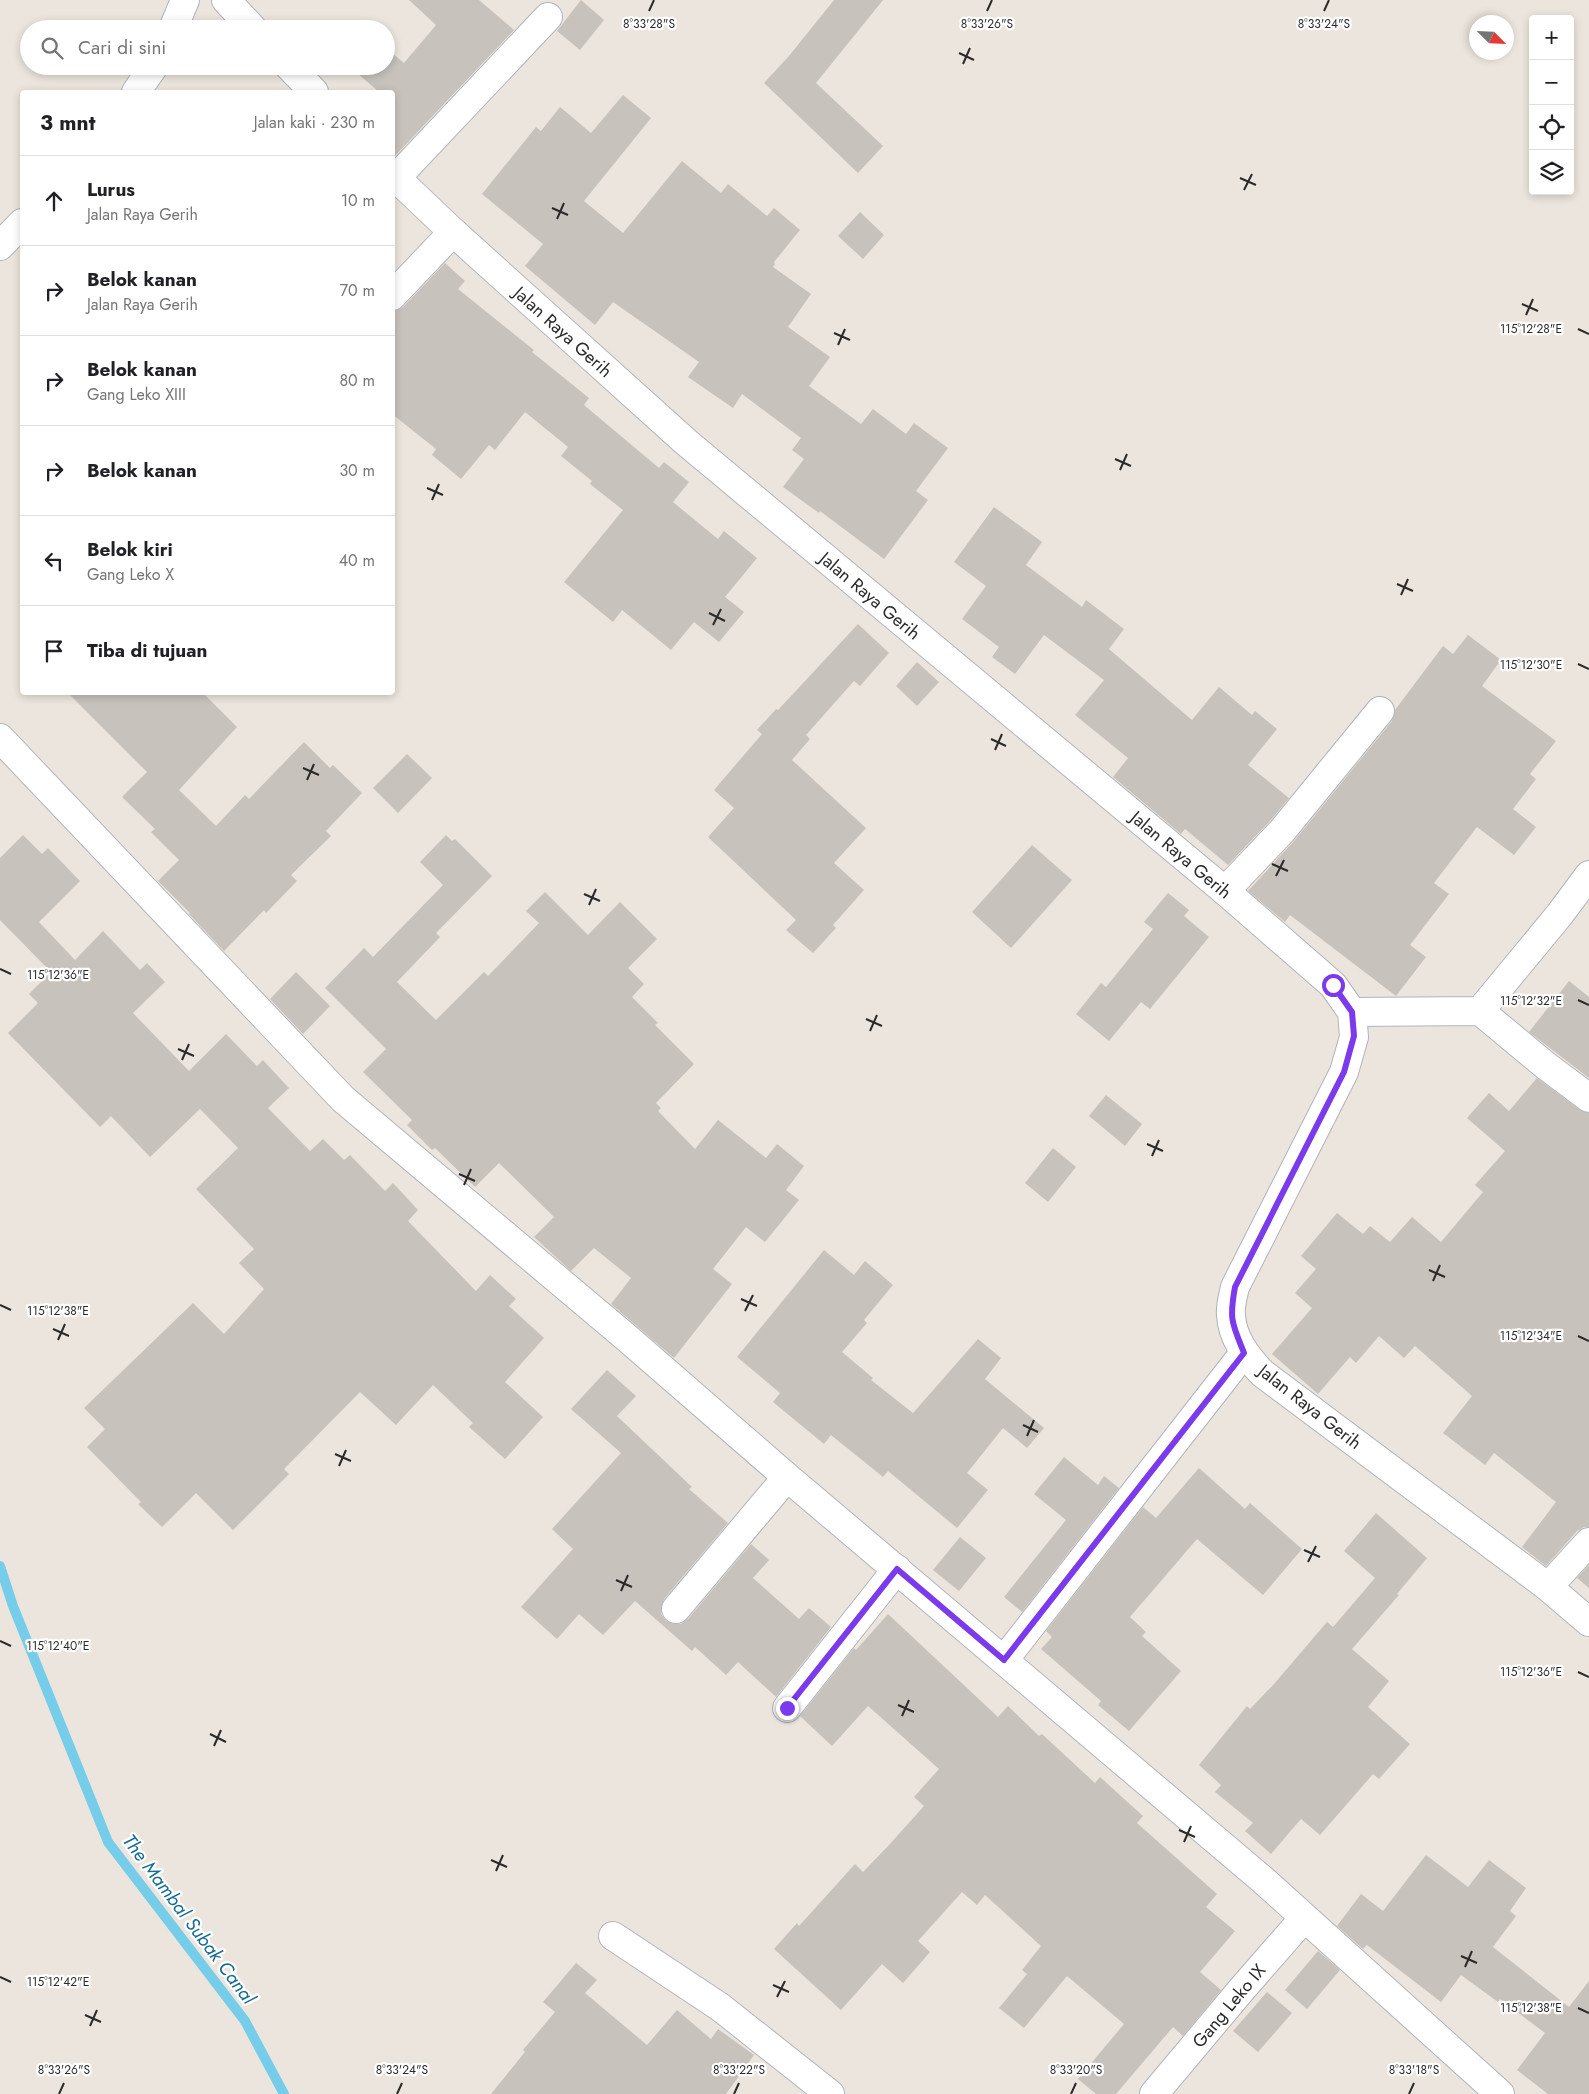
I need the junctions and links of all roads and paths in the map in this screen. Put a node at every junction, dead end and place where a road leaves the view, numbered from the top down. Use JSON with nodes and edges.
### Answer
{"nodes":[{"id":1,"x":185,"y":0,"type":"edge"},
{"id":2,"x":226,"y":0,"type":"edge"},
{"id":3,"x":548,"y":17,"type":"dead end"},
{"id":4,"x":177,"y":20,"type":"edge"},
{"id":5,"x":245,"y":20,"type":"edge"},
{"id":6,"x":148,"y":75,"type":"edge"},
{"id":7,"x":298,"y":75,"type":"edge"},
{"id":8,"x":137,"y":90,"type":"edge"},
{"id":9,"x":312,"y":90,"type":"edge"},
{"id":10,"x":395,"y":175,"type":"edge"},
{"id":11,"x":395,"y":177,"type":"edge"},
{"id":12,"x":20,"y":225,"type":"edge"},
{"id":13,"x":453,"y":232,"type":"junction"},
{"id":14,"x":0,"y":246,"type":"edge"},
{"id":15,"x":395,"y":293,"type":"edge"},
{"id":16,"x":1380,"y":711,"type":"dead end"},
{"id":17,"x":0,"y":738,"type":"edge"},
{"id":18,"x":1589,"y":875,"type":"edge"},
{"id":19,"x":1225,"y":891,"type":"junction"},
{"id":20,"x":1480,"y":1011,"type":"junction"},
{"id":21,"x":1352,"y":1012,"type":"junction"},
{"id":22,"x":1589,"y":1098,"type":"edge"},
{"id":23,"x":1244,"y":1353,"type":"junction"},
{"id":24,"x":787,"y":1477,"type":"junction"},
{"id":25,"x":1589,"y":1542,"type":"edge"},
{"id":26,"x":897,"y":1569,"type":"junction"},
{"id":27,"x":1548,"y":1587,"type":"junction"},
{"id":28,"x":676,"y":1609,"type":"dead end"},
{"id":29,"x":1589,"y":1622,"type":"edge"},
{"id":30,"x":1004,"y":1660,"type":"junction"},
{"id":31,"x":787,"y":1708,"type":"dead end"},
{"id":32,"x":1304,"y":1918,"type":"junction"},
{"id":33,"x":613,"y":1936,"type":"dead end"},
{"id":34,"x":830,"y":2094,"type":"edge"},
{"id":35,"x":1154,"y":2094,"type":"edge"},
{"id":36,"x":1500,"y":2094,"type":"edge"}],
"edges":[{"from":1,"to":4,"type":"street"},
{"from":2,"to":5,"type":"street"},
{"from":3,"to":10,"type":"street"},
{"from":6,"to":8,"type":"street"},
{"from":7,"to":9,"type":"street"},
{"from":11,"to":13,"type":"street","name":"Jalan Raya Gerih"},
{"from":12,"to":14,"type":"street"},
{"from":13,"to":15,"type":"street"},
{"from":13,"to":19,"type":"street","name":"Jalan Raya Gerih"},
{"from":16,"to":19,"type":"street"},
{"from":17,"to":24,"type":"street"},
{"from":18,"to":20,"type":"street"},
{"from":19,"to":21,"type":"street","name":"Jalan Raya Gerih"},
{"from":20,"to":21,"type":"street"},
{"from":20,"to":22,"type":"street"},
{"from":21,"to":23,"type":"street","name":"Jalan Raya Gerih"},
{"from":23,"to":27,"type":"street","name":"Jalan Raya Gerih"},
{"from":23,"to":30,"type":"street"},
{"from":24,"to":26,"type":"street"},
{"from":24,"to":28,"type":"street"},
{"from":25,"to":27,"type":"street"},
{"from":26,"to":30,"type":"street"},
{"from":26,"to":31,"type":"street"},
{"from":27,"to":29,"type":"street","name":"Jalan Raya Gerih"},
{"from":30,"to":32,"type":"street"},
{"from":32,"to":35,"type":"street","name":"Gang Leko IX"},
{"from":32,"to":36,"type":"street"},
{"from":33,"to":34,"type":"street"}]}
